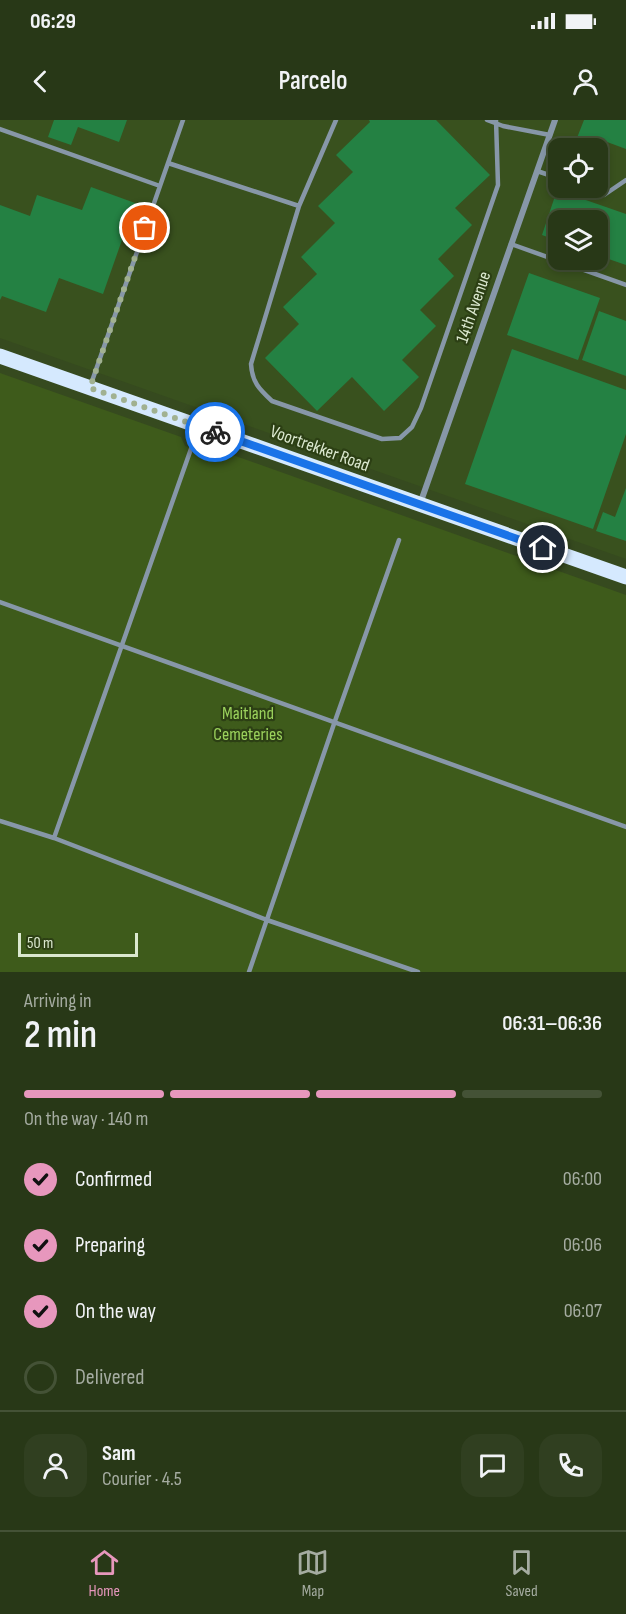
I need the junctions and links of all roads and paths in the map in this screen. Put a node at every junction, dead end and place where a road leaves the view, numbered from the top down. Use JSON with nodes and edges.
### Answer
{"nodes":[{"id":1,"x":183,"y":120,"type":"edge"},
{"id":2,"x":336,"y":120,"type":"edge"},
{"id":3,"x":487,"y":120,"type":"edge"},
{"id":4,"x":555,"y":120,"type":"edge"},
{"id":5,"x":496,"y":122,"type":"edge"},
{"id":6,"x":0,"y":129,"type":"edge"},
{"id":7,"x":550,"y":135,"type":"junction"},
{"id":8,"x":168,"y":163,"type":"junction"},
{"id":9,"x":537,"y":171,"type":"junction"},
{"id":10,"x":548,"y":175,"type":"edge"},
{"id":11,"x":626,"y":180,"type":"edge"},
{"id":12,"x":160,"y":186,"type":"junction"},
{"id":13,"x":608,"y":192,"type":"edge"},
{"id":14,"x":299,"y":206,"type":"junction"},
{"id":15,"x":511,"y":244,"type":"junction"},
{"id":16,"x":626,"y":285,"type":"edge"},
{"id":17,"x":0,"y":356,"type":"edge"},
{"id":18,"x":90,"y":388,"type":"junction"},
{"id":19,"x":199,"y":426,"type":"junction"},
{"id":20,"x":420,"y":504,"type":"junction"},
{"id":21,"x":399,"y":540,"type":"dead end"},
{"id":22,"x":626,"y":577,"type":"edge"},
{"id":23,"x":0,"y":602,"type":"edge"},
{"id":24,"x":121,"y":645,"type":"junction"},
{"id":25,"x":335,"y":721,"type":"junction"},
{"id":26,"x":0,"y":821,"type":"edge"},
{"id":27,"x":626,"y":827,"type":"edge"},
{"id":28,"x":54,"y":838,"type":"junction"},
{"id":29,"x":267,"y":920,"type":"junction"},
{"id":30,"x":249,"y":972,"type":"edge"},
{"id":31,"x":418,"y":972,"type":"edge"}],
"edges":[{"from":1,"to":8,"type":"lane"},
{"from":2,"to":14,"type":"lane"},
{"from":3,"to":5,"type":"lane"},
{"from":4,"to":7,"type":"street","name":"14th Avenue"},
{"from":5,"to":7,"type":"lane"},
{"from":5,"to":14,"type":"lane"},
{"from":6,"to":12,"type":"lane"},
{"from":7,"to":9,"type":"street","name":"14th Avenue"},
{"from":8,"to":12,"type":"lane"},
{"from":8,"to":14,"type":"lane"},
{"from":9,"to":10,"type":"lane"},
{"from":9,"to":15,"type":"street","name":"14th Avenue"},
{"from":11,"to":13,"type":"lane"},
{"from":12,"to":18,"type":"lane"},
{"from":15,"to":16,"type":"lane"},
{"from":15,"to":20,"type":"street","name":"14th Avenue"},
{"from":17,"to":18,"type":"main road","name":"Voortrekker Road"},
{"from":18,"to":19,"type":"main road","name":"Voortrekker Road"},
{"from":19,"to":20,"type":"main road","name":"Voortrekker Road"},
{"from":19,"to":24,"type":"lane"},
{"from":20,"to":22,"type":"main road","name":"Voortrekker Road"},
{"from":21,"to":25,"type":"lane"},
{"from":23,"to":24,"type":"lane"},
{"from":24,"to":25,"type":"lane"},
{"from":24,"to":28,"type":"lane"},
{"from":25,"to":27,"type":"lane"},
{"from":25,"to":29,"type":"lane"},
{"from":26,"to":28,"type":"lane"},
{"from":28,"to":29,"type":"lane"},
{"from":29,"to":30,"type":"lane"},
{"from":29,"to":31,"type":"lane"}]}
